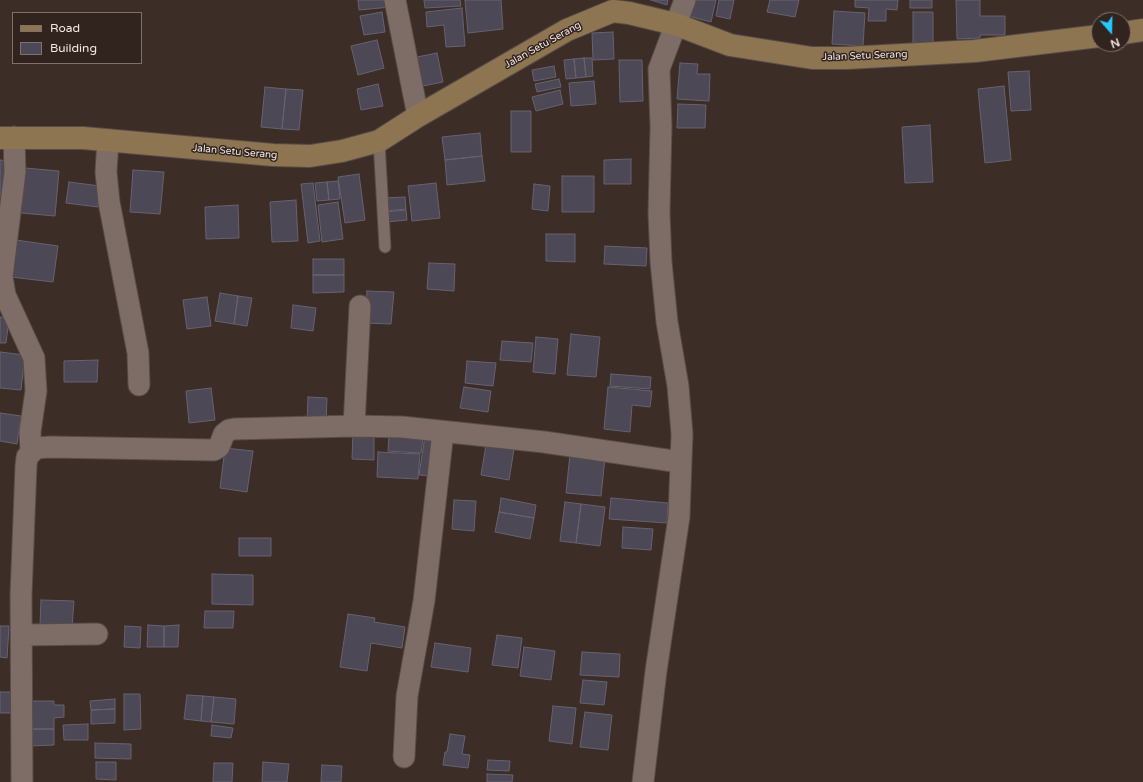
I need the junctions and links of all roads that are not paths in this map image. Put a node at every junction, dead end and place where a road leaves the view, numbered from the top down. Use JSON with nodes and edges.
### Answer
{"nodes":[{"id":1,"x":395,"y":0,"type":"edge"},
{"id":2,"x":685,"y":0,"type":"edge"},
{"id":3,"x":612,"y":6,"type":"edge"},
{"id":4,"x":675,"y":24,"type":"junction"},
{"id":5,"x":1143,"y":30,"type":"edge"},
{"id":6,"x":1131,"y":32,"type":"edge"},
{"id":7,"x":1091,"y":37,"type":"edge"},
{"id":8,"x":418,"y":116,"type":"junction"},
{"id":9,"x":7,"y":137,"type":"edge"},
{"id":10,"x":108,"y":140,"type":"junction"},
{"id":11,"x":379,"y":141,"type":"junction"},
{"id":12,"x":385,"y":247,"type":"dead end"},
{"id":13,"x":360,"y":306,"type":"dead end"},
{"id":14,"x":139,"y":385,"type":"dead end"},
{"id":15,"x":354,"y":426,"type":"junction"},
{"id":16,"x":443,"y":432,"type":"junction"},
{"id":17,"x":31,"y":452,"type":"junction"},
{"id":18,"x":680,"y":462,"type":"junction"},
{"id":19,"x":97,"y":634,"type":"dead end"},
{"id":20,"x":22,"y":635,"type":"junction"},
{"id":21,"x":404,"y":757,"type":"dead end"},
{"id":22,"x":22,"y":782,"type":"edge"},
{"id":23,"x":643,"y":782,"type":"edge"}],
"edges":[{"from":1,"to":8,"type":"street"},
{"from":2,"to":4,"type":"street"},
{"from":3,"to":4,"type":"street","name":"Jalan Setu Serang"},
{"from":3,"to":8,"type":"street","name":"Jalan Setu Serang"},
{"from":4,"to":7,"type":"street","name":"Jalan Setu Serang"},
{"from":4,"to":18,"type":"street"},
{"from":5,"to":6,"type":"street"},
{"from":8,"to":11,"type":"street","name":"Jalan Setu Serang"},
{"from":9,"to":10,"type":"street","name":"Jalan Setu Serang"},
{"from":9,"to":17,"type":"street"},
{"from":10,"to":11,"type":"street","name":"Jalan Setu Serang"},
{"from":10,"to":14,"type":"street"},
{"from":11,"to":12,"type":"lane"},
{"from":13,"to":15,"type":"street"},
{"from":15,"to":16,"type":"street"},
{"from":15,"to":17,"type":"street"},
{"from":16,"to":18,"type":"street"},
{"from":16,"to":21,"type":"street"},
{"from":17,"to":20,"type":"street"},
{"from":18,"to":23,"type":"street"},
{"from":19,"to":20,"type":"street"},
{"from":20,"to":22,"type":"street"}]}
